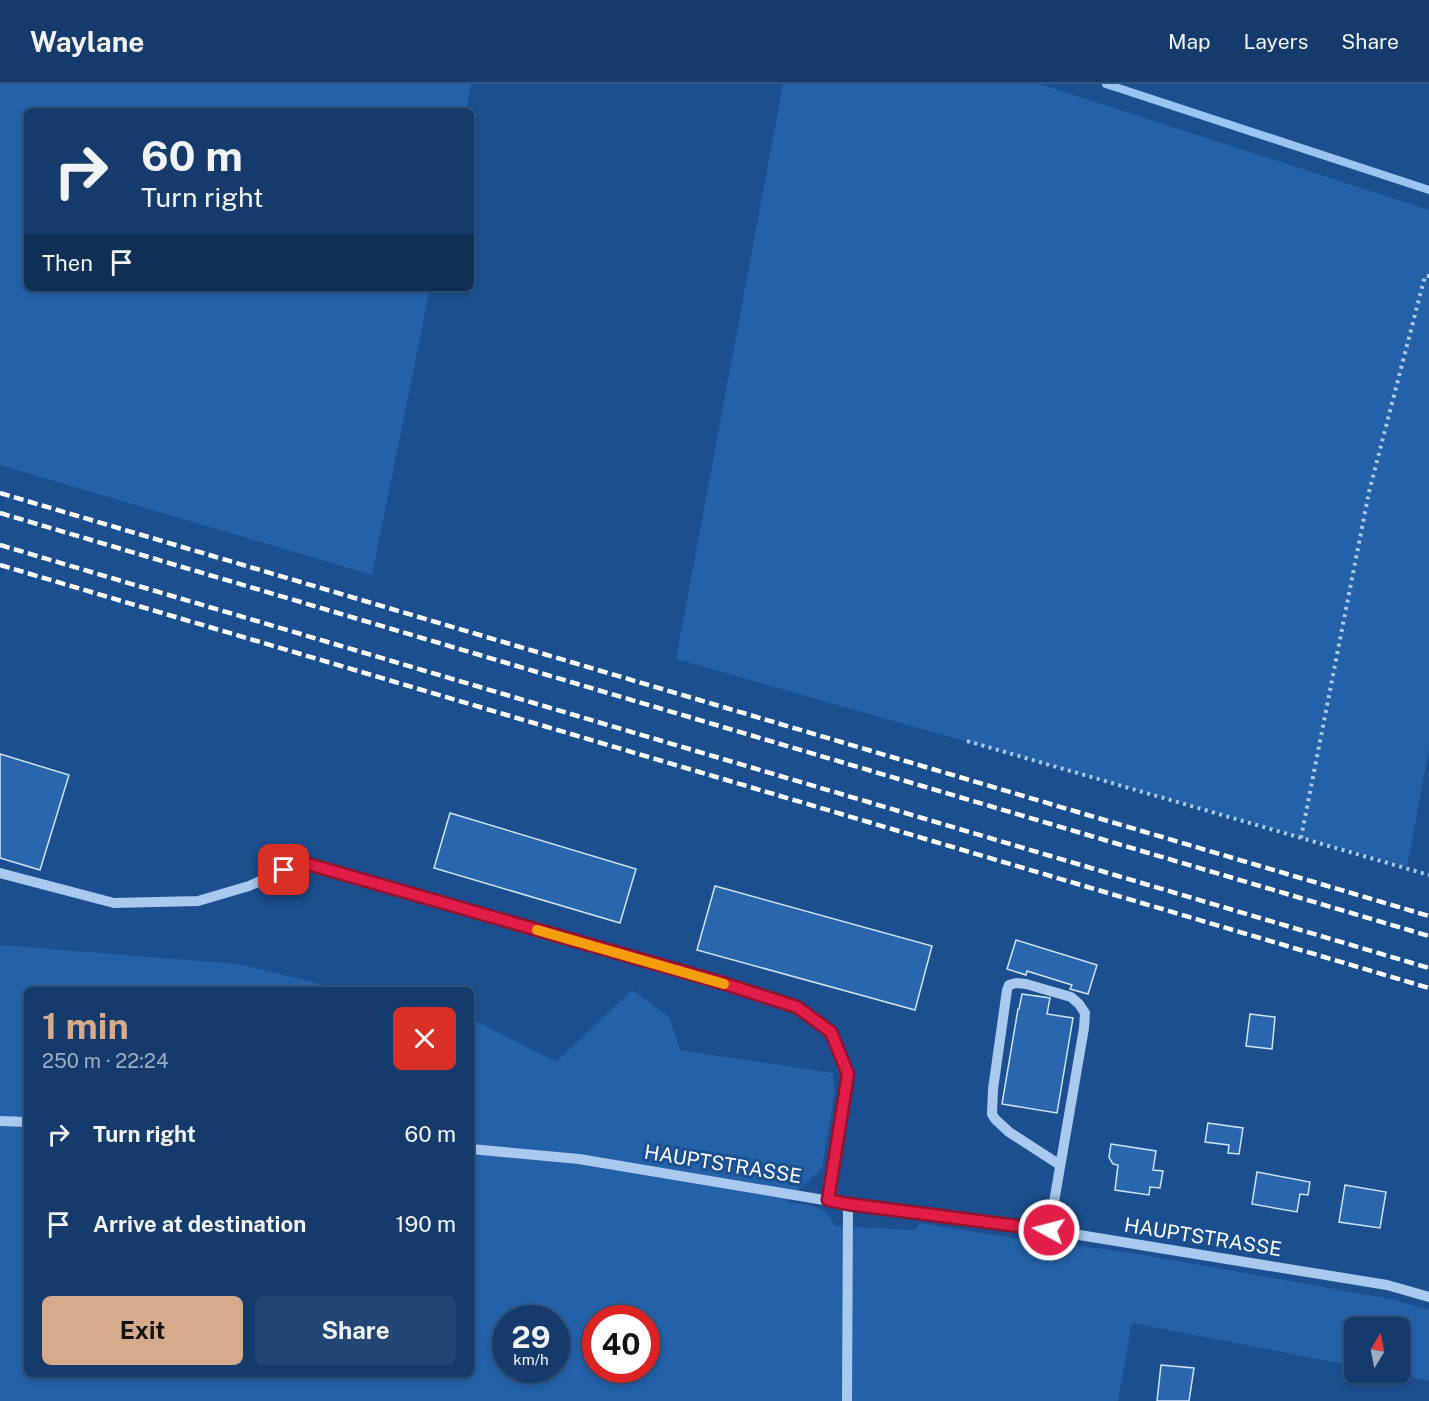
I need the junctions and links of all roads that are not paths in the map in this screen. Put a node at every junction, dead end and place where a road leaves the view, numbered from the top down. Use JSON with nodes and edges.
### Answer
{"nodes":[{"id":1,"x":0,"y":873,"type":"edge"},
{"id":2,"x":0,"y":1121,"type":"edge"},
{"id":3,"x":24,"y":1122,"type":"edge"},
{"id":4,"x":474,"y":1149,"type":"edge"},
{"id":5,"x":1060,"y":1165,"type":"junction"},
{"id":6,"x":828,"y":1200,"type":"junction"},
{"id":7,"x":848,"y":1204,"type":"junction"},
{"id":8,"x":1049,"y":1230,"type":"junction"},
{"id":9,"x":1429,"y":1297,"type":"edge"},
{"id":10,"x":847,"y":1401,"type":"edge"}],
"edges":[{"from":1,"to":6,"type":"street"},
{"from":2,"to":3,"type":"street"},
{"from":4,"to":6,"type":"street","name":"HAUPTSTRASSE"},
{"from":5,"to":5,"type":"street"},
{"from":5,"to":8,"type":"street"},
{"from":6,"to":7,"type":"street","name":"HAUPTSTRASSE"},
{"from":7,"to":8,"type":"street","name":"HAUPTSTRASSE"},
{"from":7,"to":10,"type":"street"},
{"from":8,"to":9,"type":"street","name":"HAUPTSTRASSE"}]}
